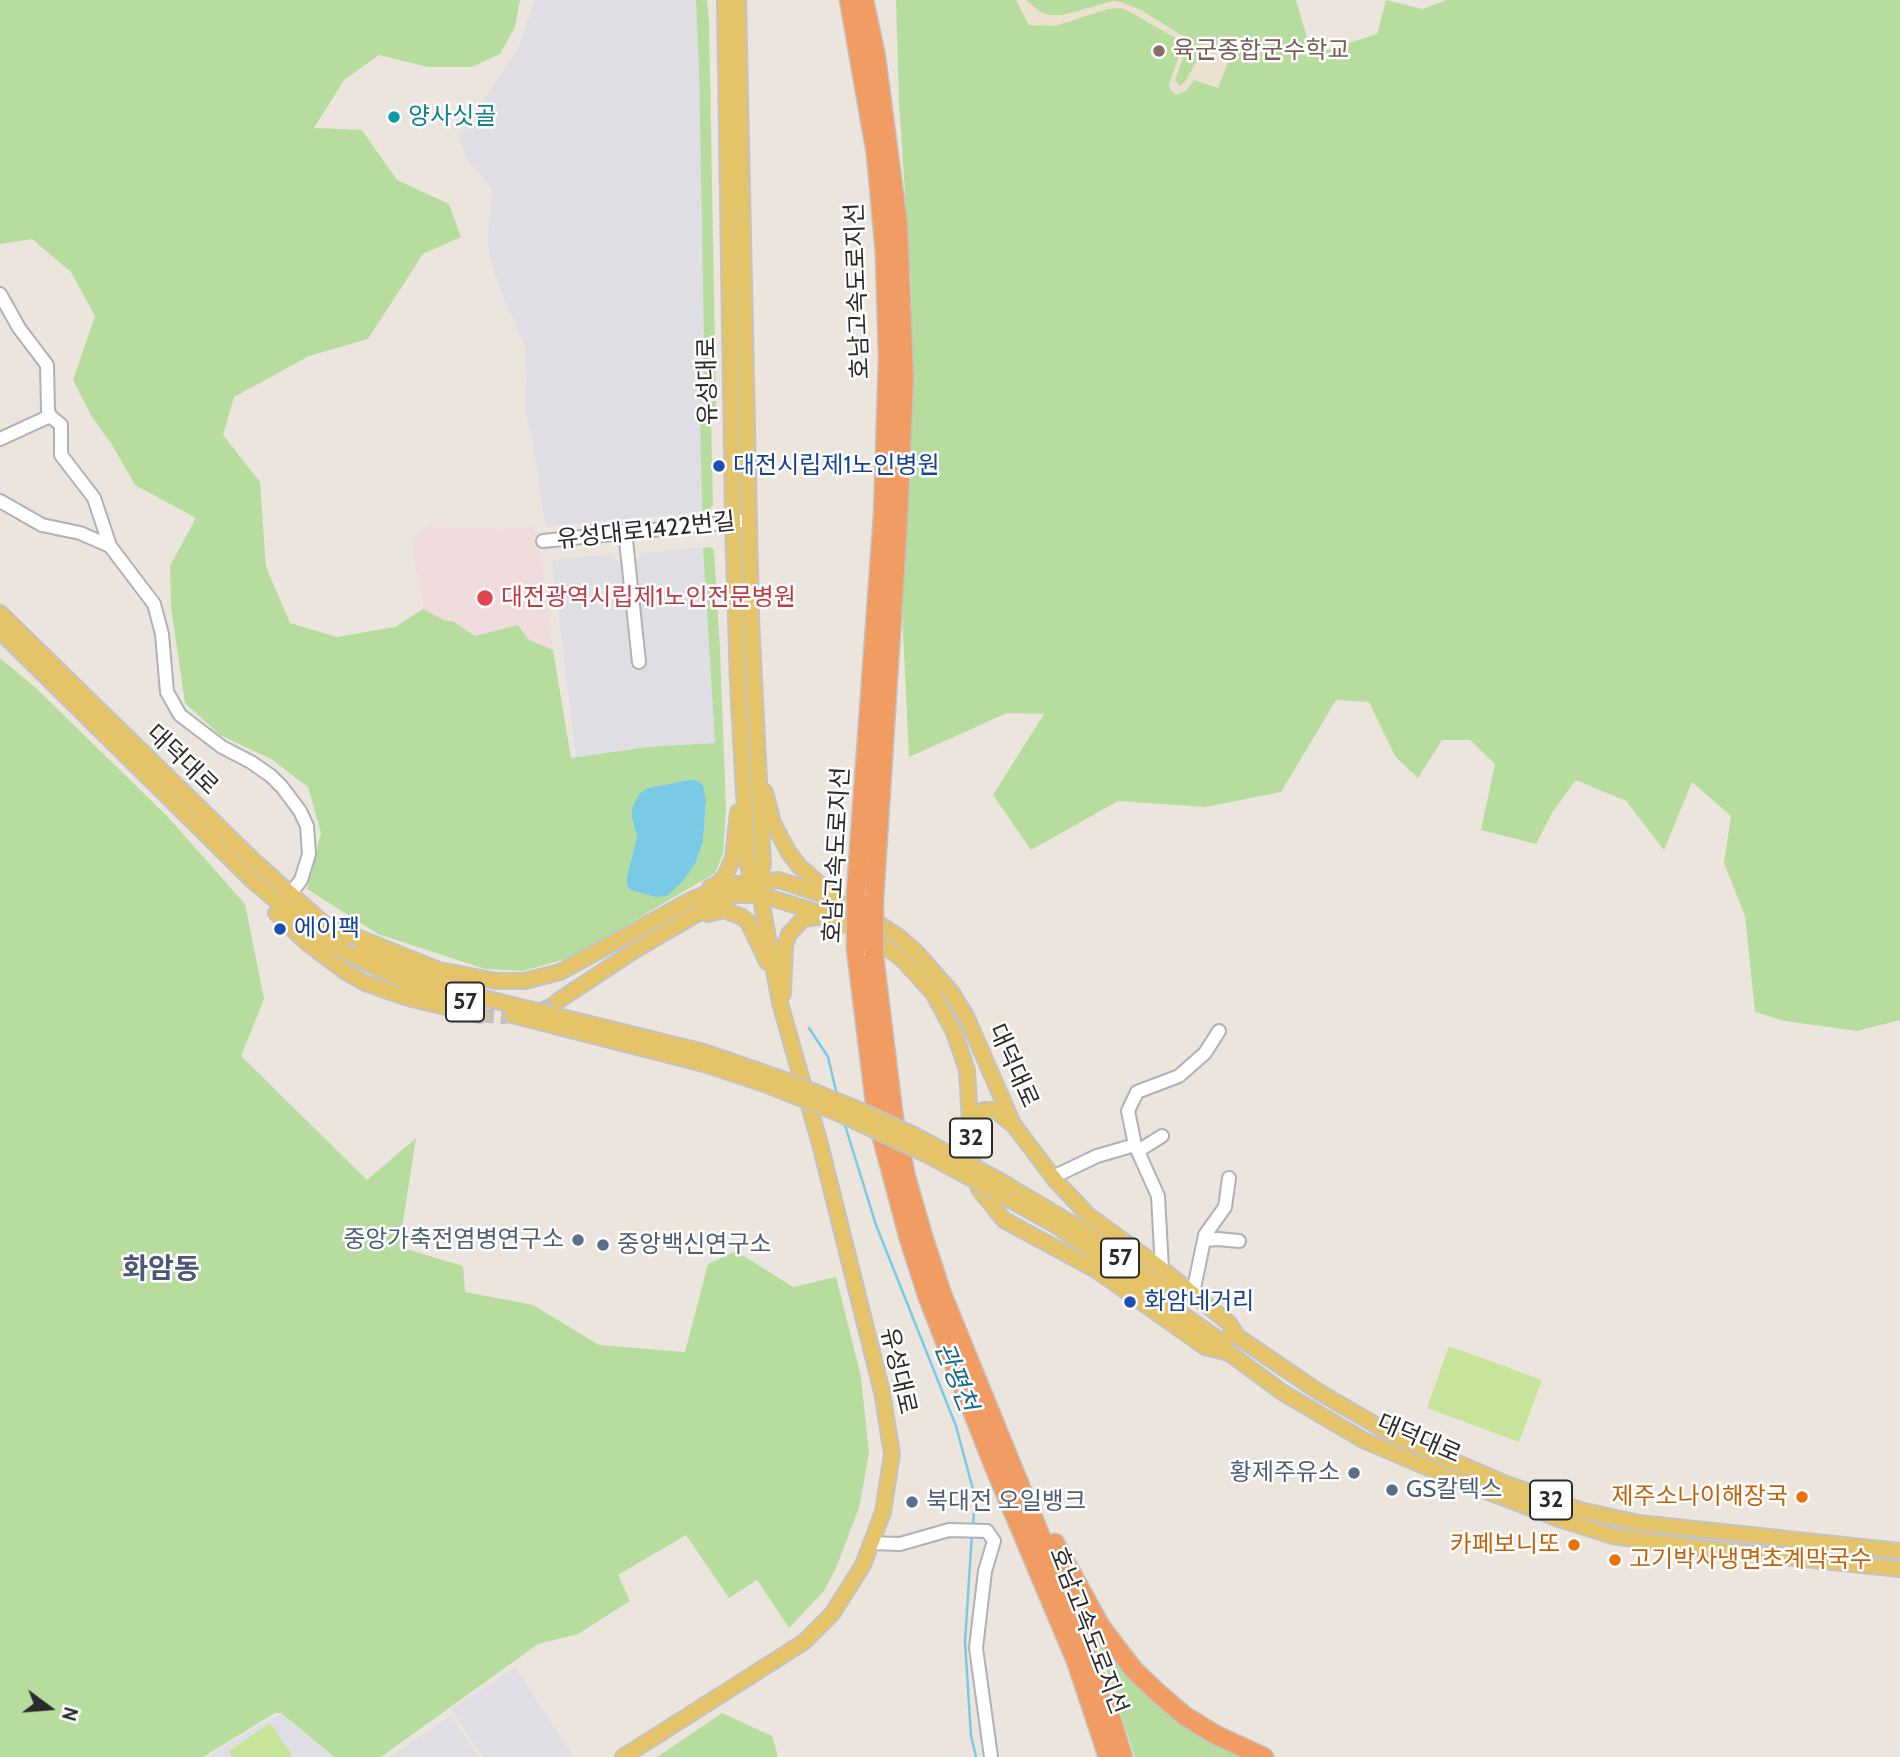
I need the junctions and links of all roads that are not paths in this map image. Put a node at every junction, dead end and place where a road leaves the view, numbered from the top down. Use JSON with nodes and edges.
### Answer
{"nodes":[{"id":1,"x":725,"y":0,"type":"edge"},
{"id":2,"x":738,"y":0,"type":"edge"},
{"id":3,"x":849,"y":0,"type":"edge"},
{"id":4,"x":864,"y":0,"type":"edge"},
{"id":5,"x":0,"y":294,"type":"edge"},
{"id":6,"x":50,"y":416,"type":"junction"},
{"id":7,"x":0,"y":439,"type":"edge"},
{"id":8,"x":0,"y":501,"type":"edge"},
{"id":9,"x":733,"y":521,"type":"junction"},
{"id":10,"x":749,"y":521,"type":"junction"},
{"id":11,"x":625,"y":531,"type":"junction"},
{"id":12,"x":543,"y":541,"type":"dead end"},
{"id":13,"x":110,"y":546,"type":"junction"},
{"id":14,"x":0,"y":613,"type":"edge"},
{"id":15,"x":0,"y":631,"type":"edge"},
{"id":16,"x":639,"y":662,"type":"dead end"},
{"id":17,"x":757,"y":752,"type":"junction"},
{"id":18,"x":744,"y":776,"type":"junction"},
{"id":19,"x":253,"y":881,"type":"junction"},
{"id":20,"x":760,"y":889,"type":"junction"},
{"id":21,"x":290,"y":894,"type":"junction"},
{"id":22,"x":693,"y":899,"type":"junction"},
{"id":23,"x":841,"y":903,"type":"junction"},
{"id":24,"x":815,"y":910,"type":"junction"},
{"id":25,"x":693,"y":917,"type":"junction"},
{"id":26,"x":833,"y":917,"type":"junction"},
{"id":27,"x":338,"y":932,"type":"junction"},
{"id":28,"x":774,"y":974,"type":"junction"},
{"id":29,"x":558,"y":1001,"type":"tunnel mouth"},
{"id":30,"x":782,"y":1013,"type":"junction"},
{"id":31,"x":480,"y":1015,"type":"tunnel mouth"},
{"id":32,"x":1219,"y":1031,"type":"dead end"},
{"id":33,"x":704,"y":1058,"type":"junction"},
{"id":34,"x":1013,"y":1124,"type":"junction"},
{"id":35,"x":971,"y":1128,"type":"junction"},
{"id":36,"x":1162,"y":1136,"type":"dead end"},
{"id":37,"x":1137,"y":1148,"type":"junction"},
{"id":38,"x":1053,"y":1177,"type":"junction"},
{"id":39,"x":1229,"y":1178,"type":"dead end"},
{"id":40,"x":998,"y":1187,"type":"junction"},
{"id":41,"x":1204,"y":1240,"type":"junction"},
{"id":42,"x":1239,"y":1241,"type":"dead end"},
{"id":43,"x":1162,"y":1269,"type":"junction"},
{"id":44,"x":1193,"y":1293,"type":"junction"},
{"id":45,"x":942,"y":1294,"type":"junction"},
{"id":46,"x":1238,"y":1337,"type":"junction"},
{"id":47,"x":1229,"y":1353,"type":"junction"},
{"id":48,"x":871,"y":1543,"type":"junction"},
{"id":49,"x":1900,"y":1551,"type":"edge"},
{"id":50,"x":1900,"y":1569,"type":"edge"},
{"id":51,"x":1111,"y":1756,"type":"edge"},
{"id":52,"x":623,"y":1757,"type":"edge"},
{"id":53,"x":992,"y":1757,"type":"edge"},
{"id":54,"x":1264,"y":1757,"type":"edge"}],
"edges":[{"from":1,"to":9,"type":"main road","name":"유성대로"},
{"from":2,"to":10,"type":"main road","name":"유성대로","number":"32"},
{"from":3,"to":51,"type":"highway","name":"호남고속도로지선","bridge":true},
{"from":4,"to":45,"type":"highway","name":"호남고속도로지선","bridge":true},
{"from":5,"to":6,"type":"street"},
{"from":6,"to":7,"type":"street"},
{"from":6,"to":13,"type":"street"},
{"from":8,"to":13,"type":"street"},
{"from":9,"to":10,"type":"street","name":"유성대로1422번길"},
{"from":9,"to":11,"type":"street","name":"유성대로1422번길"},
{"from":9,"to":18,"type":"main road","name":"유성대로"},
{"from":10,"to":17,"type":"main road","name":"유성대로","number":"32"},
{"from":11,"to":12,"type":"street","name":"유성대로1422번길"},
{"from":11,"to":16,"type":"street"},
{"from":13,"to":21,"type":"street"},
{"from":14,"to":21,"type":"main road","name":"대덕대로","number":"57"},
{"from":15,"to":19,"type":"main road","name":"대덕대로","number":"57"},
{"from":17,"to":20,"type":"main road","name":"유성대로","number":"32"},
{"from":17,"to":23,"type":"main road","number":"32"},
{"from":18,"to":20,"type":"main road","name":"유성대로"},
{"from":18,"to":22,"type":"main road"},
{"from":19,"to":31,"type":"main road"},
{"from":19,"to":33,"type":"main road","number":"57"},
{"from":20,"to":22,"type":"main road"},
{"from":20,"to":23,"type":"main road","name":"대덕대로"},
{"from":20,"to":24,"type":"main road","name":"대덕대로","number":"32"},
{"from":20,"to":25,"type":"main road"},
{"from":20,"to":28,"type":"main road","name":"유성대로"},
{"from":21,"to":27,"type":"main road","name":"대덕대로","number":"57"},
{"from":22,"to":27,"type":"main road"},
{"from":23,"to":24,"type":"main road"},
{"from":23,"to":34,"type":"main road","name":"대덕대로","number":"32"},
{"from":24,"to":26,"type":"main road","name":"대덕대로","number":"32"},
{"from":25,"to":28,"type":"main road"},
{"from":25,"to":29,"type":"main road"},
{"from":26,"to":30,"type":"main road"},
{"from":26,"to":35,"type":"main road","name":"대덕대로","number":"32"},
{"from":27,"to":33,"type":"main road","number":"57"},
{"from":28,"to":30,"type":"main road","name":"유성대로"},
{"from":30,"to":48,"type":"main road","name":"유성대로"},
{"from":32,"to":37,"type":"street"},
{"from":33,"to":40,"type":"main road","number":"57","bridge":true},
{"from":34,"to":35,"type":"main road"},
{"from":34,"to":38,"type":"main road","name":"대덕대로","number":"32"},
{"from":35,"to":47,"type":"main road","name":"대덕대로","number":"32"},
{"from":36,"to":37,"type":"street"},
{"from":37,"to":38,"type":"street"},
{"from":37,"to":43,"type":"street"},
{"from":38,"to":43,"type":"main road","name":"대덕대로","number":"32"},
{"from":39,"to":41,"type":"street"},
{"from":40,"to":46,"type":"main road","name":"대덕대로","number":"57"},
{"from":40,"to":47,"type":"main road","name":"대덕대로","number":"57"},
{"from":41,"to":42,"type":"street"},
{"from":41,"to":44,"type":"street"},
{"from":43,"to":44,"type":"main road","name":"대덕대로","number":"32"},
{"from":44,"to":46,"type":"main road","name":"대덕대로","number":"32"},
{"from":45,"to":51,"type":"highway","name":"호남고속도로지선"},
{"from":45,"to":54,"type":"highway"},
{"from":46,"to":49,"type":"main road","name":"대덕대로","number":"32"},
{"from":47,"to":50,"type":"main road","name":"대덕대로","number":"32"},
{"from":48,"to":52,"type":"main road","name":"유성대로"},
{"from":48,"to":53,"type":"street"}]}
